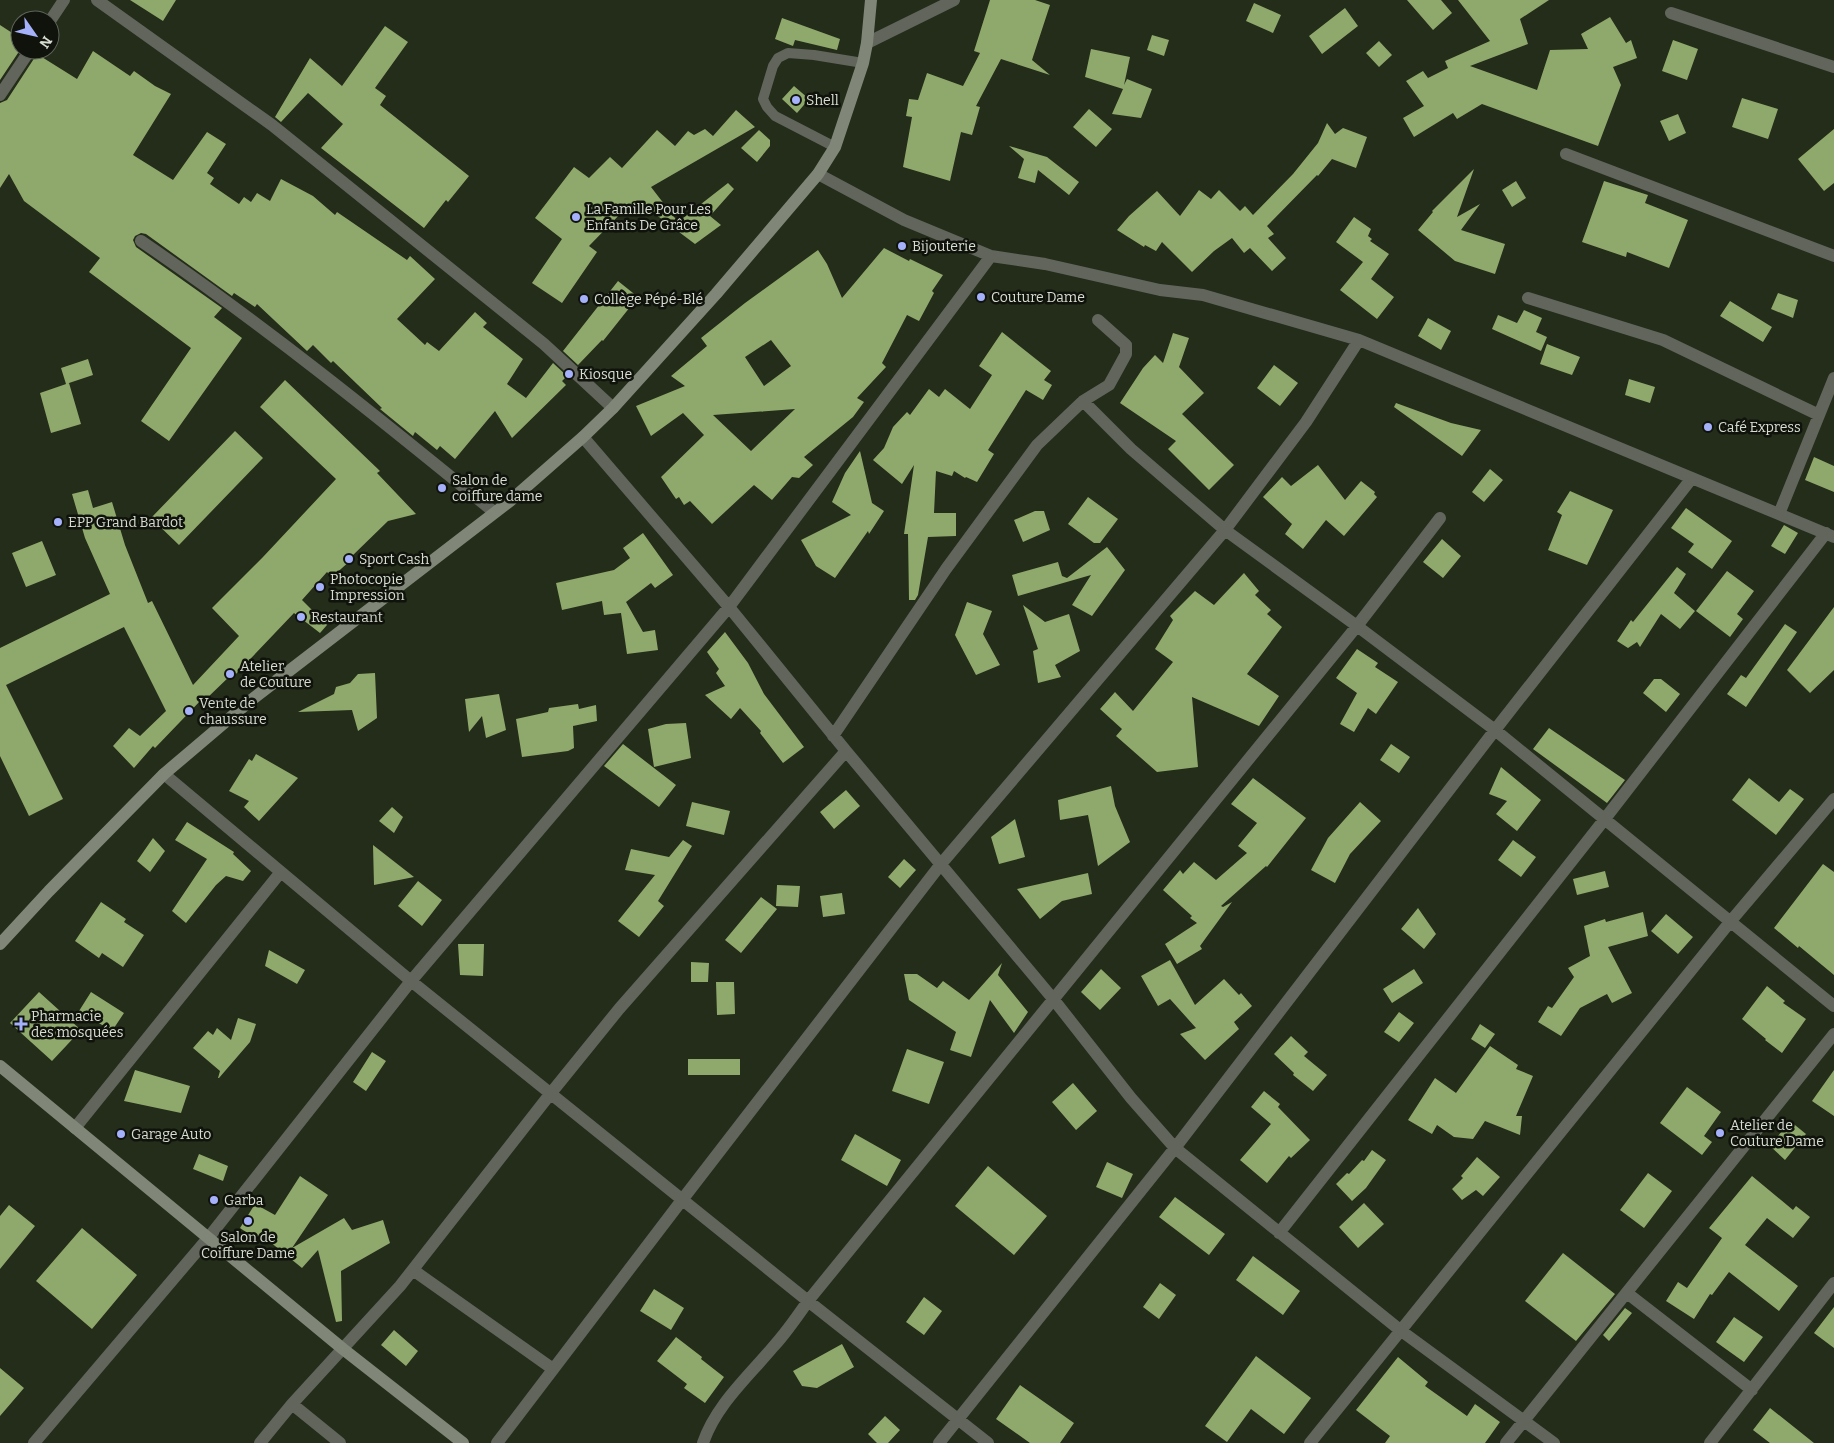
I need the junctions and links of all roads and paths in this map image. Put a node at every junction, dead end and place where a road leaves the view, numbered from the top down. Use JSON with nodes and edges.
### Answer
{"nodes":[{"id":1,"x":97,"y":0,"type":"edge"},
{"id":2,"x":871,"y":0,"type":"edge"},
{"id":3,"x":954,"y":0,"type":"edge"},
{"id":4,"x":1671,"y":13,"type":"dead end"},
{"id":5,"x":867,"y":43,"type":"junction"},
{"id":6,"x":23,"y":60,"type":"edge"},
{"id":7,"x":863,"y":64,"type":"junction"},
{"id":8,"x":1834,"y":67,"type":"edge"},
{"id":9,"x":0,"y":96,"type":"edge"},
{"id":10,"x":835,"y":148,"type":"junction"},
{"id":11,"x":1566,"y":154,"type":"dead end"},
{"id":12,"x":818,"y":174,"type":"junction"},
{"id":13,"x":141,"y":241,"type":"dead end"},
{"id":14,"x":990,"y":256,"type":"junction"},
{"id":15,"x":1834,"y":256,"type":"edge"},
{"id":16,"x":1528,"y":298,"type":"dead end"},
{"id":17,"x":1098,"y":320,"type":"dead end"},
{"id":18,"x":1359,"y":340,"type":"junction"},
{"id":19,"x":1834,"y":378,"type":"edge"},
{"id":20,"x":1083,"y":401,"type":"junction"},
{"id":21,"x":613,"y":408,"type":"junction"},
{"id":22,"x":1819,"y":416,"type":"junction"},
{"id":23,"x":583,"y":437,"type":"junction"},
{"id":24,"x":1692,"y":478,"type":"junction"},
{"id":25,"x":494,"y":512,"type":"junction"},
{"id":26,"x":1779,"y":514,"type":"junction"},
{"id":27,"x":1440,"y":518,"type":"dead end"},
{"id":28,"x":1225,"y":530,"type":"junction"},
{"id":29,"x":1830,"y":535,"type":"edge"},
{"id":30,"x":730,"y":607,"type":"junction"},
{"id":31,"x":1357,"y":626,"type":"junction"},
{"id":32,"x":1495,"y":730,"type":"junction"},
{"id":33,"x":833,"y":736,"type":"junction"},
{"id":34,"x":846,"y":751,"type":"junction"},
{"id":35,"x":164,"y":774,"type":"junction"},
{"id":36,"x":1834,"y":799,"type":"edge"},
{"id":37,"x":1604,"y":820,"type":"junction"},
{"id":38,"x":941,"y":864,"type":"junction"},
{"id":39,"x":280,"y":873,"type":"junction"},
{"id":40,"x":1730,"y":922,"type":"junction"},
{"id":41,"x":0,"y":944,"type":"edge"},
{"id":42,"x":411,"y":981,"type":"junction"},
{"id":43,"x":1054,"y":1000,"type":"junction"},
{"id":44,"x":1834,"y":1006,"type":"edge"},
{"id":45,"x":1834,"y":1034,"type":"edge"},
{"id":46,"x":0,"y":1066,"type":"edge"},
{"id":47,"x":551,"y":1093,"type":"junction"},
{"id":48,"x":75,"y":1128,"type":"junction"},
{"id":49,"x":1175,"y":1148,"type":"junction"},
{"id":50,"x":682,"y":1200,"type":"junction"},
{"id":51,"x":1279,"y":1233,"type":"junction"},
{"id":52,"x":209,"y":1237,"type":"junction"},
{"id":53,"x":413,"y":1270,"type":"junction"},
{"id":54,"x":1834,"y":1283,"type":"edge"},
{"id":55,"x":1627,"y":1293,"type":"junction"},
{"id":56,"x":808,"y":1301,"type":"junction"},
{"id":57,"x":1400,"y":1330,"type":"junction"},
{"id":58,"x":343,"y":1349,"type":"junction"},
{"id":59,"x":553,"y":1369,"type":"junction"},
{"id":60,"x":1752,"y":1390,"type":"junction"},
{"id":61,"x":292,"y":1404,"type":"junction"},
{"id":62,"x":957,"y":1420,"type":"junction"},
{"id":63,"x":1524,"y":1420,"type":"junction"},
{"id":64,"x":34,"y":1443,"type":"edge"},
{"id":65,"x":260,"y":1443,"type":"edge"},
{"id":66,"x":340,"y":1443,"type":"edge"},
{"id":67,"x":463,"y":1443,"type":"edge"},
{"id":68,"x":497,"y":1443,"type":"edge"},
{"id":69,"x":703,"y":1443,"type":"edge"},
{"id":70,"x":939,"y":1443,"type":"edge"},
{"id":71,"x":988,"y":1443,"type":"edge"},
{"id":72,"x":1310,"y":1443,"type":"edge"},
{"id":73,"x":1506,"y":1443,"type":"edge"},
{"id":74,"x":1554,"y":1443,"type":"edge"},
{"id":75,"x":1710,"y":1443,"type":"edge"}],
"edges":[{"from":1,"to":21,"type":"street"},
{"from":2,"to":5,"type":"street"},
{"from":3,"to":5,"type":"street"},
{"from":4,"to":8,"type":"street"},
{"from":5,"to":7,"type":"street"},
{"from":6,"to":9,"type":"street"},
{"from":7,"to":10,"type":"street"},
{"from":7,"to":10,"type":"lane"},
{"from":10,"to":12,"type":"street"},
{"from":11,"to":15,"type":"street"},
{"from":12,"to":14,"type":"street"},
{"from":12,"to":21,"type":"street"},
{"from":13,"to":25,"type":"street"},
{"from":14,"to":18,"type":"street"},
{"from":14,"to":30,"type":"street"},
{"from":16,"to":22,"type":"street"},
{"from":17,"to":20,"type":"street"},
{"from":18,"to":24,"type":"street"},
{"from":18,"to":28,"type":"street"},
{"from":19,"to":22,"type":"street"},
{"from":20,"to":28,"type":"street"},
{"from":20,"to":33,"type":"street"},
{"from":21,"to":23,"type":"street"},
{"from":22,"to":26,"type":"street"},
{"from":23,"to":25,"type":"street"},
{"from":23,"to":30,"type":"street"},
{"from":24,"to":26,"type":"street"},
{"from":24,"to":32,"type":"street"},
{"from":25,"to":35,"type":"street"},
{"from":26,"to":29,"type":"street"},
{"from":27,"to":31,"type":"street"},
{"from":28,"to":31,"type":"street"},
{"from":28,"to":38,"type":"street"},
{"from":29,"to":37,"type":"street"},
{"from":30,"to":33,"type":"street"},
{"from":30,"to":42,"type":"street"},
{"from":31,"to":32,"type":"street"},
{"from":31,"to":43,"type":"street"},
{"from":32,"to":37,"type":"street"},
{"from":32,"to":49,"type":"street"},
{"from":33,"to":34,"type":"street"},
{"from":34,"to":38,"type":"street"},
{"from":34,"to":47,"type":"street"},
{"from":35,"to":39,"type":"street"},
{"from":35,"to":41,"type":"street"},
{"from":36,"to":40,"type":"street"},
{"from":37,"to":40,"type":"street"},
{"from":37,"to":51,"type":"street"},
{"from":38,"to":43,"type":"street"},
{"from":38,"to":50,"type":"street"},
{"from":39,"to":42,"type":"street"},
{"from":39,"to":48,"type":"street"},
{"from":40,"to":44,"type":"street"},
{"from":40,"to":57,"type":"street"},
{"from":42,"to":47,"type":"street"},
{"from":42,"to":52,"type":"street"},
{"from":43,"to":49,"type":"street"},
{"from":43,"to":56,"type":"street"},
{"from":45,"to":55,"type":"street"},
{"from":46,"to":48,"type":"street"},
{"from":47,"to":50,"type":"street"},
{"from":47,"to":53,"type":"street"},
{"from":48,"to":52,"type":"street"},
{"from":49,"to":51,"type":"street"},
{"from":49,"to":62,"type":"street"},
{"from":50,"to":56,"type":"street"},
{"from":50,"to":59,"type":"street"},
{"from":51,"to":57,"type":"street"},
{"from":52,"to":58,"type":"street"},
{"from":52,"to":64,"type":"street"},
{"from":53,"to":58,"type":"street"},
{"from":53,"to":59,"type":"street"},
{"from":54,"to":60,"type":"street"},
{"from":55,"to":60,"type":"street"},
{"from":55,"to":63,"type":"street"},
{"from":56,"to":62,"type":"street"},
{"from":56,"to":69,"type":"street"},
{"from":57,"to":63,"type":"street"},
{"from":57,"to":72,"type":"street"},
{"from":58,"to":61,"type":"street"},
{"from":58,"to":67,"type":"street"},
{"from":59,"to":68,"type":"street"},
{"from":60,"to":75,"type":"street"},
{"from":61,"to":65,"type":"street"},
{"from":61,"to":66,"type":"street"},
{"from":62,"to":70,"type":"street"},
{"from":62,"to":71,"type":"street"},
{"from":63,"to":73,"type":"street"},
{"from":63,"to":74,"type":"street"}]}
